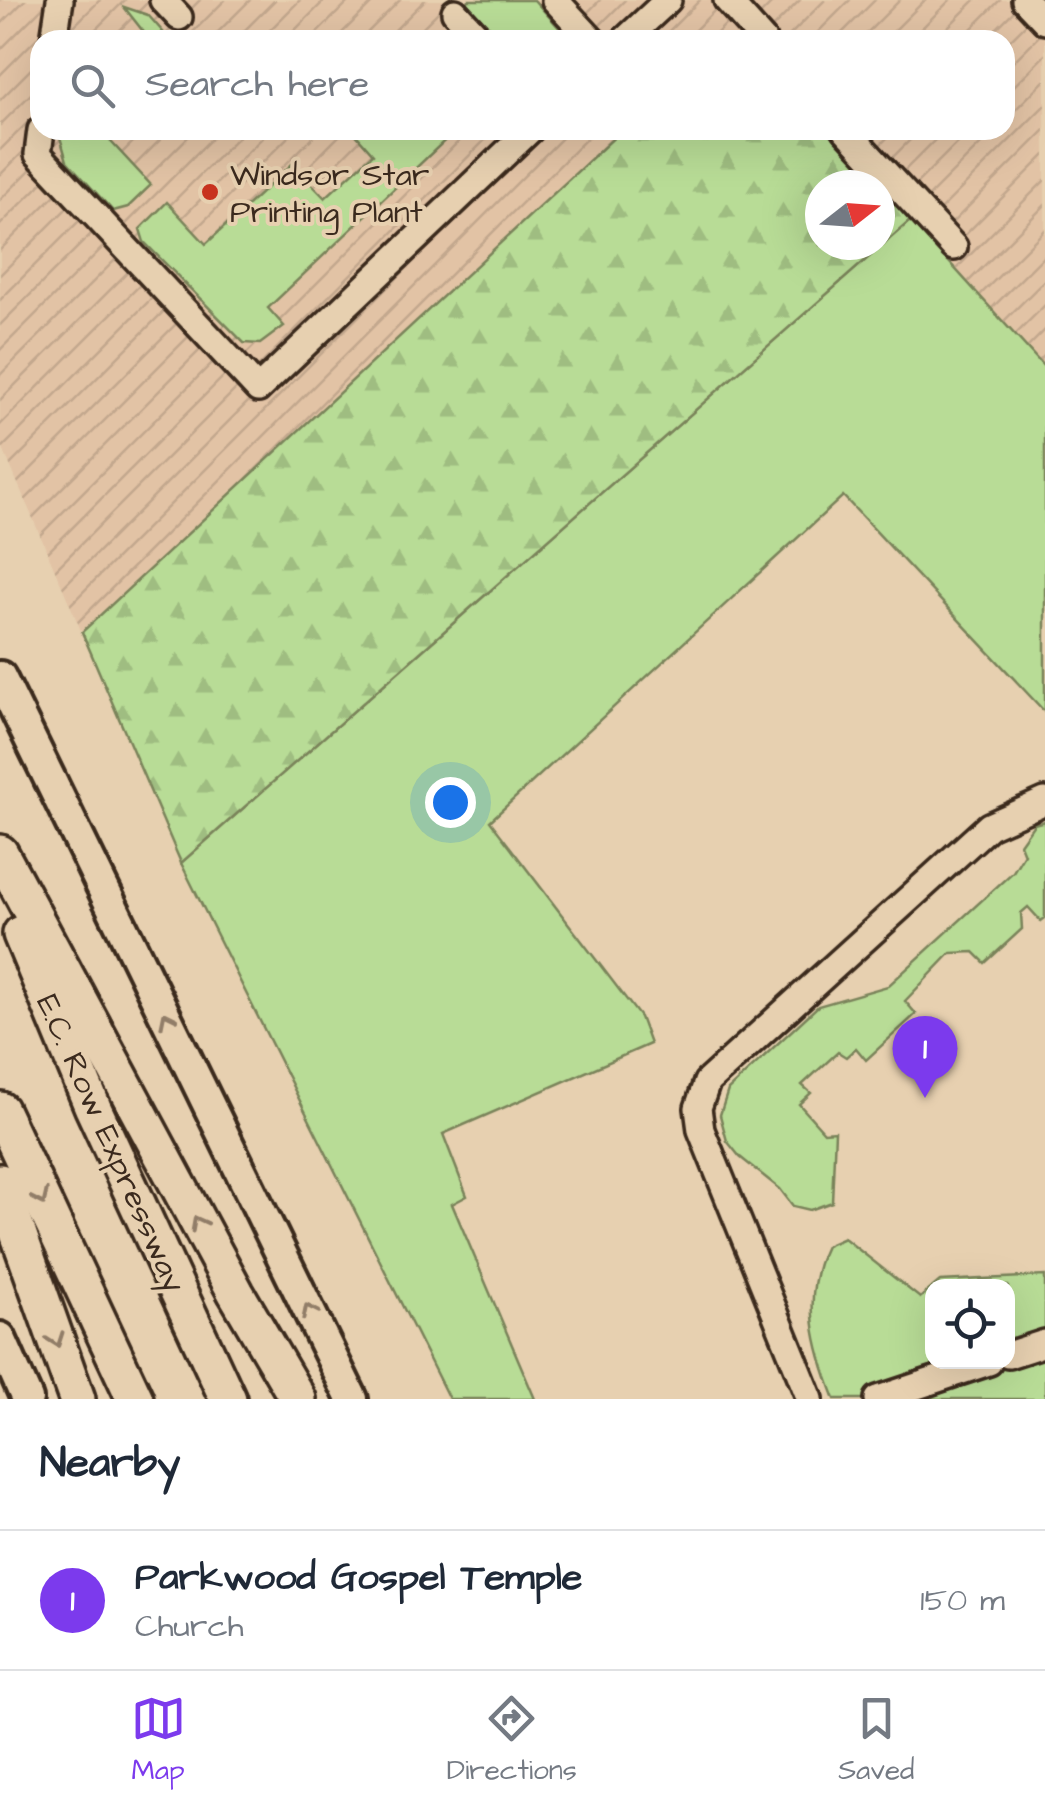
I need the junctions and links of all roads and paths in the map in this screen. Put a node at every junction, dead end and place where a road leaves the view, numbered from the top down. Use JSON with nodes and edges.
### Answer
{"nodes":[{"id":1,"x":60,"y":0,"type":"edge"},
{"id":2,"x":555,"y":0,"type":"edge"},
{"id":3,"x":726,"y":0,"type":"edge"},
{"id":4,"x":1025,"y":0,"type":"edge"},
{"id":5,"x":664,"y":4,"type":"edge"},
{"id":6,"x":456,"y":12,"type":"dead end"},
{"id":7,"x":1045,"y":21,"type":"edge"},
{"id":8,"x":56,"y":30,"type":"edge"},
{"id":9,"x":472,"y":30,"type":"edge"},
{"id":10,"x":583,"y":30,"type":"edge"},
{"id":11,"x":637,"y":30,"type":"edge"},
{"id":12,"x":754,"y":30,"type":"edge"},
{"id":13,"x":40,"y":140,"type":"edge"},
{"id":14,"x":519,"y":140,"type":"edge"},
{"id":15,"x":855,"y":140,"type":"edge"},
{"id":16,"x":954,"y":248,"type":"dead end"},
{"id":17,"x":0,"y":677,"type":"edge"},
{"id":18,"x":1045,"y":801,"type":"edge"},
{"id":19,"x":0,"y":853,"type":"edge"},
{"id":20,"x":0,"y":884,"type":"edge"},
{"id":21,"x":0,"y":1110,"type":"edge"},
{"id":22,"x":0,"y":1182,"type":"edge"},
{"id":23,"x":0,"y":1338,"type":"edge"},
{"id":24,"x":1045,"y":1342,"type":"edge"},
{"id":25,"x":1015,"y":1353,"type":"edge"},
{"id":26,"x":968,"y":1369,"type":"edge"},
{"id":27,"x":27,"y":1399,"type":"edge"},
{"id":28,"x":77,"y":1399,"type":"edge"},
{"id":29,"x":135,"y":1399,"type":"edge"},
{"id":30,"x":228,"y":1399,"type":"edge"},
{"id":31,"x":298,"y":1399,"type":"edge"},
{"id":32,"x":352,"y":1399,"type":"edge"},
{"id":33,"x":810,"y":1399,"type":"edge"},
{"id":34,"x":878,"y":1399,"type":"edge"}],
"edges":[{"from":1,"to":8,"type":"lane"},
{"from":2,"to":10,"type":"lane"},
{"from":3,"to":12,"type":"lane"},
{"from":4,"to":7,"type":"lane"},
{"from":5,"to":11,"type":"lane"},
{"from":6,"to":9,"type":"lane"},
{"from":13,"to":14,"type":"lane"},
{"from":15,"to":16,"type":"lane"},
{"from":32,"to":17,"type":"main road","one_way":true},
{"from":18,"to":33,"type":"lane"},
{"from":31,"to":19,"type":"highway","one_way":true},
{"from":20,"to":30,"type":"highway","name":"E.C. Row Expressway"},
{"from":21,"to":29,"type":"highway","one_way":true},
{"from":22,"to":28,"type":"highway","one_way":true},
{"from":23,"to":27,"type":"main road"},
{"from":24,"to":25,"type":"lane"},
{"from":26,"to":34,"type":"lane"}]}
